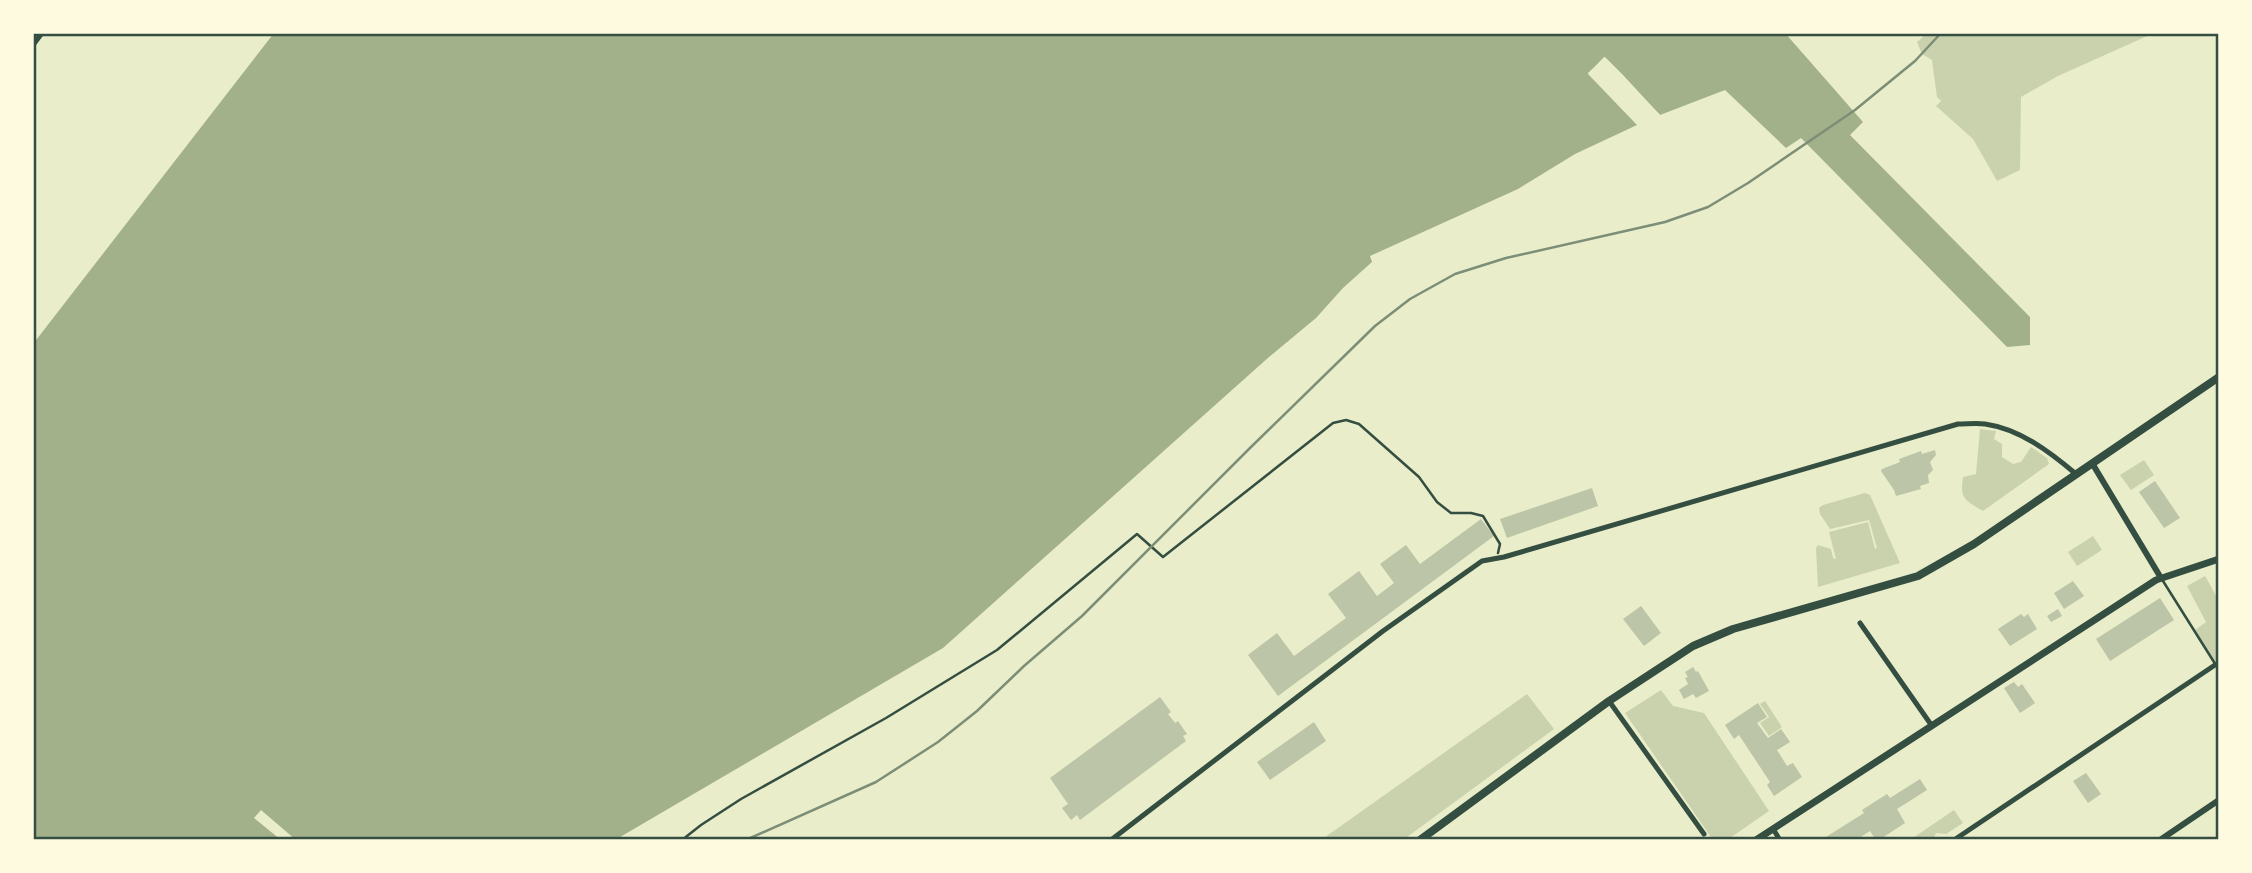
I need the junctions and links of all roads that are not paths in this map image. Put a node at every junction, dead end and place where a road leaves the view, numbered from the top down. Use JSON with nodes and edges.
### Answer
{"nodes":[{"id":1,"x":42,"y":33,"type":"edge"},
{"id":2,"x":33,"y":45,"type":"edge"},
{"id":3,"x":2219,"y":377,"type":"edge"},
{"id":4,"x":2092,"y":463,"type":"junction"},
{"id":5,"x":2076,"y":474,"type":"junction"},
{"id":6,"x":1498,"y":556,"type":"junction"},
{"id":7,"x":2219,"y":559,"type":"edge"},
{"id":8,"x":2161,"y":578,"type":"junction"},
{"id":9,"x":1860,"y":624,"type":"dead end"},
{"id":10,"x":2217,"y":668,"type":"edge"},
{"id":11,"x":1609,"y":701,"type":"junction"},
{"id":12,"x":1932,"y":726,"type":"junction"},
{"id":13,"x":2219,"y":800,"type":"edge"},
{"id":14,"x":1773,"y":829,"type":"junction"},
{"id":15,"x":1704,"y":834,"type":"dead end"},
{"id":16,"x":682,"y":840,"type":"edge"},
{"id":17,"x":1111,"y":840,"type":"edge"},
{"id":18,"x":1420,"y":840,"type":"edge"},
{"id":19,"x":1756,"y":840,"type":"edge"},
{"id":20,"x":1780,"y":840,"type":"edge"},
{"id":21,"x":1954,"y":840,"type":"edge"},
{"id":22,"x":2160,"y":840,"type":"edge"}],
"edges":[{"from":1,"to":2,"type":"street"},
{"from":3,"to":4,"type":"main road"},
{"from":4,"to":5,"type":"main road"},
{"from":4,"to":8,"type":"street"},
{"from":5,"to":6,"type":"street"},
{"from":5,"to":11,"type":"main road"},
{"from":6,"to":16,"type":"lane"},
{"from":6,"to":17,"type":"street"},
{"from":7,"to":8,"type":"main road"},
{"from":8,"to":10,"type":"lane"},
{"from":8,"to":12,"type":"main road"},
{"from":9,"to":12,"type":"street"},
{"from":10,"to":21,"type":"street"},
{"from":11,"to":15,"type":"street"},
{"from":11,"to":18,"type":"main road"},
{"from":12,"to":14,"type":"main road"},
{"from":13,"to":22,"type":"street"},
{"from":14,"to":19,"type":"main road"},
{"from":14,"to":20,"type":"street"}]}
